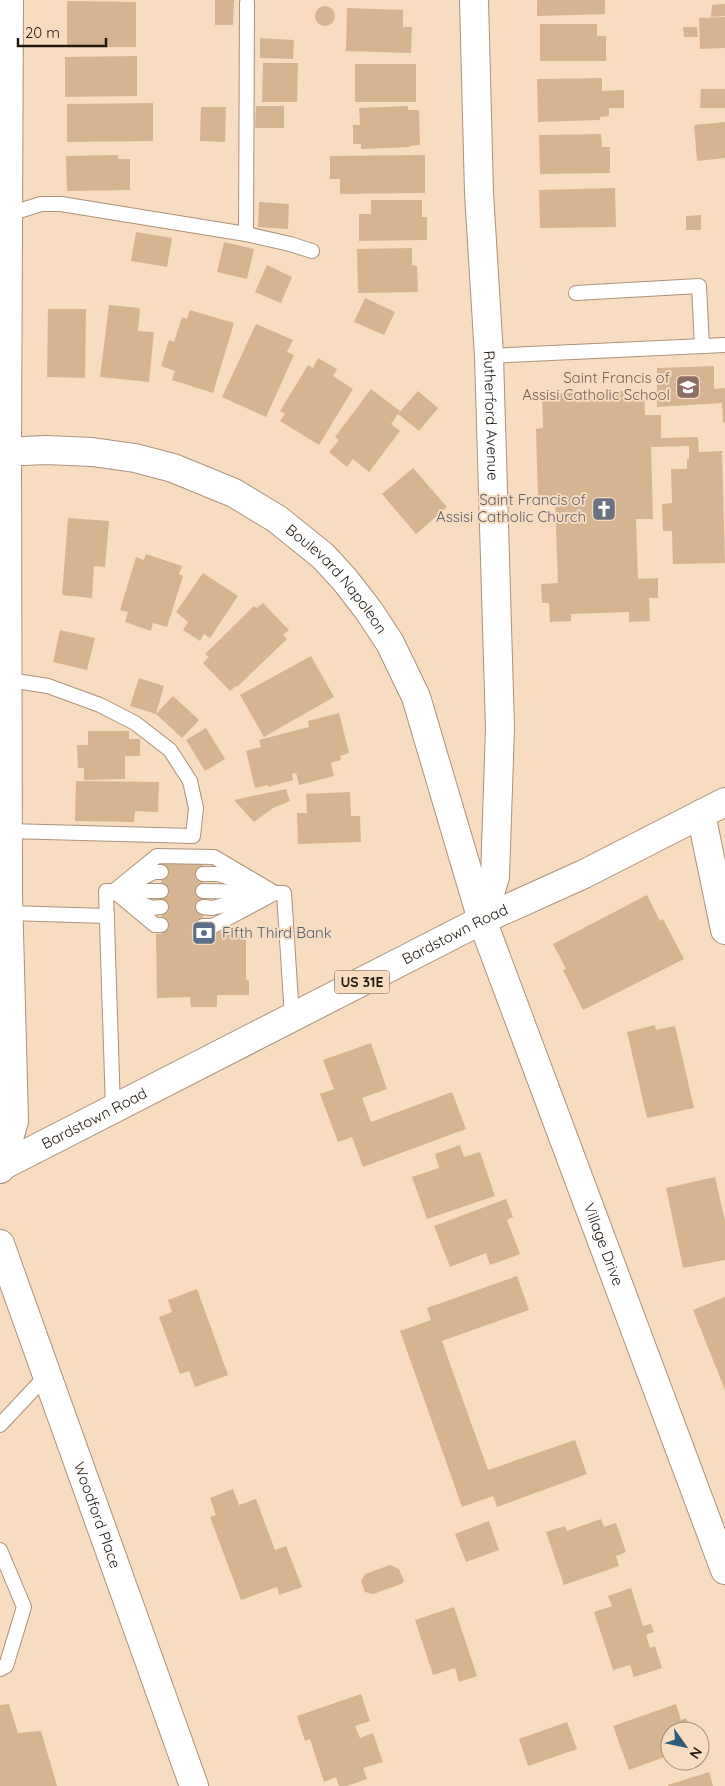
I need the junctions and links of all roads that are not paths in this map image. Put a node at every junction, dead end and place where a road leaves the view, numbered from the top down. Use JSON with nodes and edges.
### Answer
{"nodes":[{"id":1,"x":9,"y":0,"type":"edge"},
{"id":2,"x":474,"y":0,"type":"edge"},
{"id":3,"x":247,"y":3,"type":"dead end"},
{"id":4,"x":4,"y":215,"type":"edge"},
{"id":5,"x":246,"y":234,"type":"junction"},
{"id":6,"x":312,"y":251,"type":"dead end"},
{"id":7,"x":576,"y":293,"type":"dead end"},
{"id":8,"x":725,"y":345,"type":"edge"},
{"id":9,"x":702,"y":346,"type":"junction"},
{"id":10,"x":489,"y":356,"type":"junction"},
{"id":11,"x":4,"y":451,"type":"edge"},
{"id":12,"x":4,"y":679,"type":"edge"},
{"id":13,"x":725,"y":802,"type":"edge"},
{"id":14,"x":701,"y":814,"type":"junction"},
{"id":15,"x":8,"y":831,"type":"junction"},
{"id":16,"x":161,"y":872,"type":"dead end"},
{"id":17,"x":203,"y":874,"type":"dead end"},
{"id":18,"x":110,"y":891,"type":"junction"},
{"id":19,"x":162,"y":891,"type":"dead end"},
{"id":20,"x":203,"y":892,"type":"dead end"},
{"id":21,"x":275,"y":893,"type":"junction"},
{"id":22,"x":5,"y":900,"type":"edge"},
{"id":23,"x":203,"y":907,"type":"dead end"},
{"id":24,"x":162,"y":908,"type":"dead end"},
{"id":25,"x":107,"y":916,"type":"junction"},
{"id":26,"x":482,"y":920,"type":"junction"},
{"id":27,"x":162,"y":925,"type":"dead end"},
{"id":28,"x":203,"y":926,"type":"dead end"},
{"id":29,"x":725,"y":930,"type":"edge"},
{"id":30,"x":292,"y":1017,"type":"junction"},
{"id":31,"x":113,"y":1109,"type":"junction"},
{"id":32,"x":0,"y":1168,"type":"edge"},
{"id":33,"x":0,"y":1244,"type":"edge"},
{"id":34,"x":47,"y":1374,"type":"junction"},
{"id":35,"x":0,"y":1425,"type":"edge"},
{"id":36,"x":0,"y":1550,"type":"edge"},
{"id":37,"x":725,"y":1570,"type":"edge"},
{"id":38,"x":0,"y":1669,"type":"edge"},
{"id":39,"x":194,"y":1786,"type":"edge"}],
"edges":[{"from":1,"to":4,"type":"street"},
{"from":2,"to":10,"type":"street","name":"Rutherford Avenue"},
{"from":3,"to":5,"type":"lane"},
{"from":4,"to":5,"type":"lane"},
{"from":4,"to":11,"type":"street"},
{"from":5,"to":6,"type":"lane"},
{"from":7,"to":9,"type":"lane"},
{"from":8,"to":9,"type":"lane"},
{"from":9,"to":10,"type":"lane"},
{"from":10,"to":26,"type":"street","name":"Rutherford Avenue"},
{"from":11,"to":12,"type":"street"},
{"from":11,"to":26,"type":"street","name":"Boulevard Napoleon"},
{"from":12,"to":15,"type":"street"},
{"from":12,"to":15,"type":"lane"},
{"from":13,"to":14,"type":"street","name":"Bardstown Road","number":"US 31E"},
{"from":14,"to":26,"type":"street","name":"Bardstown Road","number":"US 31E"},
{"from":14,"to":29,"type":"street"},
{"from":15,"to":22,"type":"street"},
{"from":16,"to":18,"type":"lane"},
{"from":17,"to":21,"type":"lane"},
{"from":18,"to":19,"type":"lane"},
{"from":18,"to":21,"type":"lane"},
{"from":18,"to":24,"type":"lane"},
{"from":18,"to":25,"type":"lane"},
{"from":18,"to":27,"type":"lane"},
{"from":20,"to":21,"type":"lane"},
{"from":21,"to":23,"type":"lane"},
{"from":21,"to":28,"type":"lane"},
{"from":21,"to":30,"type":"lane"},
{"from":22,"to":25,"type":"lane"},
{"from":22,"to":32,"type":"street"},
{"from":25,"to":31,"type":"lane"},
{"from":26,"to":30,"type":"street","name":"Bardstown Road","number":"US 31E"},
{"from":26,"to":37,"type":"street","name":"Village Drive"},
{"from":30,"to":31,"type":"street","name":"Bardstown Road","number":"US 31E"},
{"from":31,"to":32,"type":"street","name":"Bardstown Road","number":"US 31E"},
{"from":33,"to":34,"type":"street","name":"Woodford Place"},
{"from":34,"to":35,"type":"lane"},
{"from":34,"to":39,"type":"street","name":"Woodford Place"},
{"from":36,"to":38,"type":"lane"}]}
